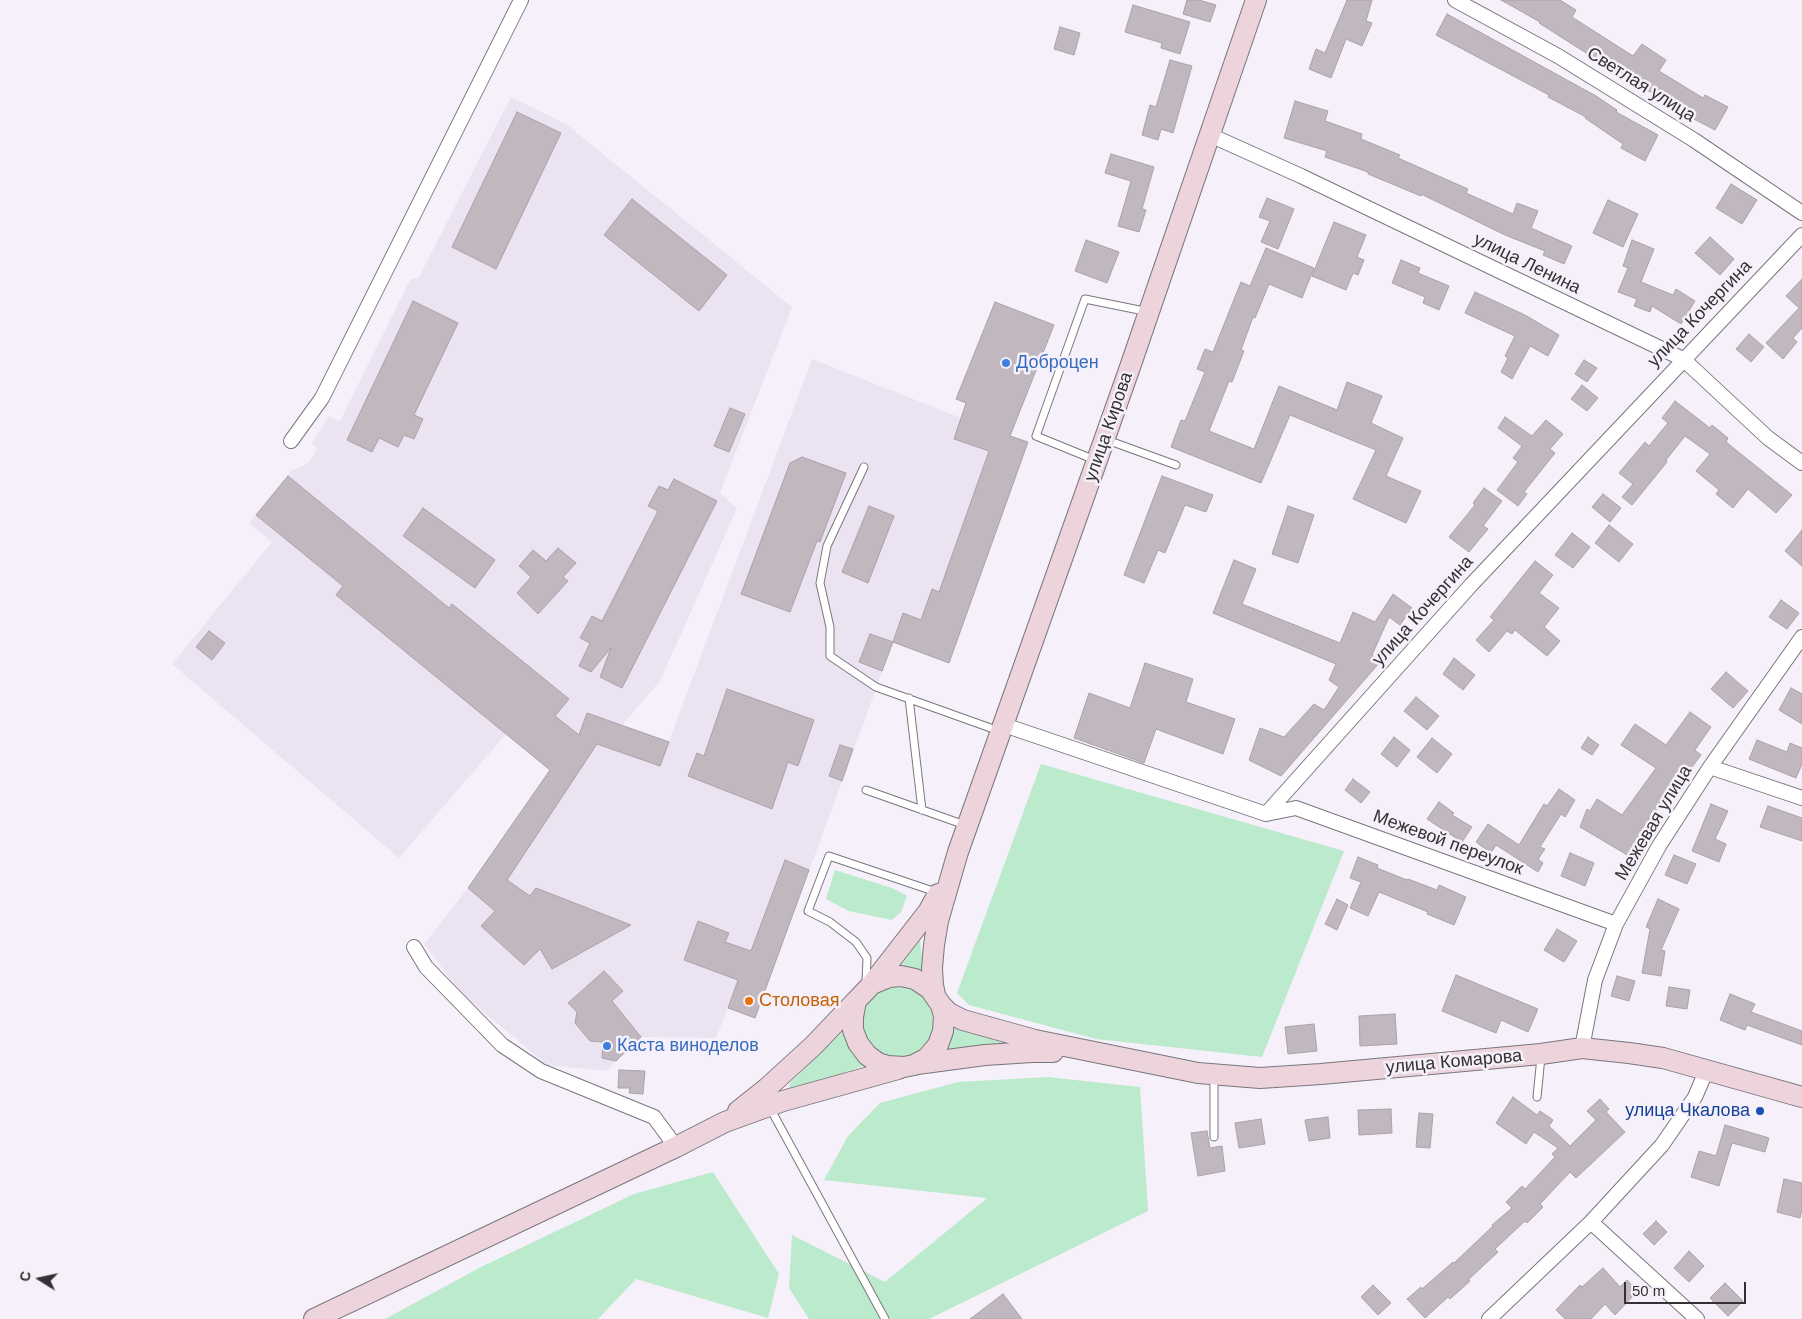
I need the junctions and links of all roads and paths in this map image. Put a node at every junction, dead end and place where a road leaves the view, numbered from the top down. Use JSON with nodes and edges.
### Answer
{"nodes":[{"id":1,"x":521,"y":0,"type":"edge"},
{"id":2,"x":1256,"y":0,"type":"edge"},
{"id":3,"x":1455,"y":0,"type":"edge"},
{"id":4,"x":1210,"y":135,"type":"junction"},
{"id":5,"x":1802,"y":212,"type":"edge"},
{"id":6,"x":1802,"y":234,"type":"edge"},
{"id":7,"x":1149,"y":312,"type":"junction"},
{"id":8,"x":1682,"y":359,"type":"junction"},
{"id":9,"x":1104,"y":439,"type":"junction"},
{"id":10,"x":291,"y":441,"type":"dead end"},
{"id":11,"x":1097,"y":460,"type":"junction"},
{"id":12,"x":1802,"y":463,"type":"edge"},
{"id":13,"x":1176,"y":465,"type":"dead end"},
{"id":14,"x":864,"y":467,"type":"dead end"},
{"id":15,"x":1802,"y":637,"type":"edge"},
{"id":16,"x":909,"y":698,"type":"junction"},
{"id":17,"x":1003,"y":728,"type":"junction"},
{"id":18,"x":1710,"y":767,"type":"junction"},
{"id":19,"x":866,"y":790,"type":"dead end"},
{"id":20,"x":1802,"y":798,"type":"edge"},
{"id":21,"x":922,"y":810,"type":"junction"},
{"id":22,"x":1266,"y":814,"type":"junction"},
{"id":23,"x":968,"y":826,"type":"junction"},
{"id":24,"x":958,"y":852,"type":"junction"},
{"id":25,"x":939,"y":892,"type":"junction"},
{"id":26,"x":1616,"y":924,"type":"junction"},
{"id":27,"x":414,"y":947,"type":"dead end"},
{"id":28,"x":864,"y":992,"type":"junction"},
{"id":29,"x":938,"y":1000,"type":"junction"},
{"id":30,"x":1582,"y":1048,"type":"junction"},
{"id":31,"x":1541,"y":1054,"type":"junction"},
{"id":32,"x":1102,"y":1055,"type":"junction"},
{"id":33,"x":909,"y":1066,"type":"junction"},
{"id":34,"x":1707,"y":1069,"type":"junction"},
{"id":35,"x":1214,"y":1074,"type":"junction"},
{"id":36,"x":1802,"y":1096,"type":"edge"},
{"id":37,"x":1537,"y":1097,"type":"dead end"},
{"id":38,"x":769,"y":1106,"type":"junction"},
{"id":39,"x":725,"y":1122,"type":"junction"},
{"id":40,"x":1214,"y":1137,"type":"dead end"},
{"id":41,"x":676,"y":1147,"type":"junction"},
{"id":42,"x":1591,"y":1222,"type":"junction"},
{"id":43,"x":336,"y":1315,"type":"edge"},
{"id":44,"x":314,"y":1319,"type":"edge"},
{"id":45,"x":885,"y":1319,"type":"edge"},
{"id":46,"x":1489,"y":1319,"type":"edge"},
{"id":47,"x":1697,"y":1319,"type":"edge"}],
"edges":[{"from":1,"to":10,"type":"street"},
{"from":2,"to":4,"type":"main road","name":"улица Кирова"},
{"from":3,"to":5,"type":"street","name":"Светлая улица"},
{"from":4,"to":7,"type":"main road","name":"улица Кирова"},
{"from":4,"to":8,"type":"street","name":"улица Ленина"},
{"from":6,"to":8,"type":"street","name":"улица Кочергина"},
{"from":7,"to":9,"type":"main road","name":"улица Кирова"},
{"from":7,"to":11,"type":"lane"},
{"from":8,"to":12,"type":"street","name":"улица Ленина"},
{"from":8,"to":22,"type":"street","name":"улица Кочергина"},
{"from":9,"to":11,"type":"main road","name":"улица Кирова"},
{"from":9,"to":13,"type":"lane"},
{"from":11,"to":17,"type":"main road","name":"улица Кирова"},
{"from":14,"to":16,"type":"lane"},
{"from":15,"to":18,"type":"street","name":"Межевая улица"},
{"from":16,"to":17,"type":"lane"},
{"from":16,"to":21,"type":"lane"},
{"from":17,"to":22,"type":"street"},
{"from":17,"to":23,"type":"main road","name":"улица Кирова"},
{"from":18,"to":20,"type":"street"},
{"from":18,"to":26,"type":"street","name":"Межевая улица"},
{"from":19,"to":21,"type":"lane"},
{"from":21,"to":23,"type":"lane"},
{"from":22,"to":26,"type":"street","name":"Межевой переулок"},
{"from":23,"to":24,"type":"main road","name":"улица Кирова"},
{"from":24,"to":25,"type":"main road"},
{"from":24,"to":29,"type":"main road"},
{"from":25,"to":28,"type":"main road"},
{"from":25,"to":28,"type":"lane"},
{"from":26,"to":30,"type":"street","name":"Межевая улица"},
{"from":27,"to":41,"type":"street"},
{"from":28,"to":29,"type":"main road"},
{"from":28,"to":33,"type":"main road"},
{"from":28,"to":39,"type":"main road"},
{"from":29,"to":32,"type":"main road"},
{"from":29,"to":33,"type":"main road"},
{"from":30,"to":31,"type":"main road","name":"улица Комарова"},
{"from":30,"to":34,"type":"main road","name":"улица Комарова"},
{"from":31,"to":35,"type":"main road","name":"улица Комарова"},
{"from":31,"to":37,"type":"lane"},
{"from":32,"to":33,"type":"main road"},
{"from":32,"to":35,"type":"main road","name":"улица Комарова"},
{"from":33,"to":38,"type":"main road"},
{"from":34,"to":36,"type":"main road","name":"улица Комарова"},
{"from":34,"to":42,"type":"street"},
{"from":35,"to":40,"type":"lane"},
{"from":38,"to":39,"type":"main road"},
{"from":38,"to":45,"type":"lane"},
{"from":39,"to":41,"type":"main road"},
{"from":41,"to":43,"type":"main road"},
{"from":42,"to":46,"type":"street"},
{"from":42,"to":47,"type":"street"},
{"from":43,"to":44,"type":"main road"}]}
